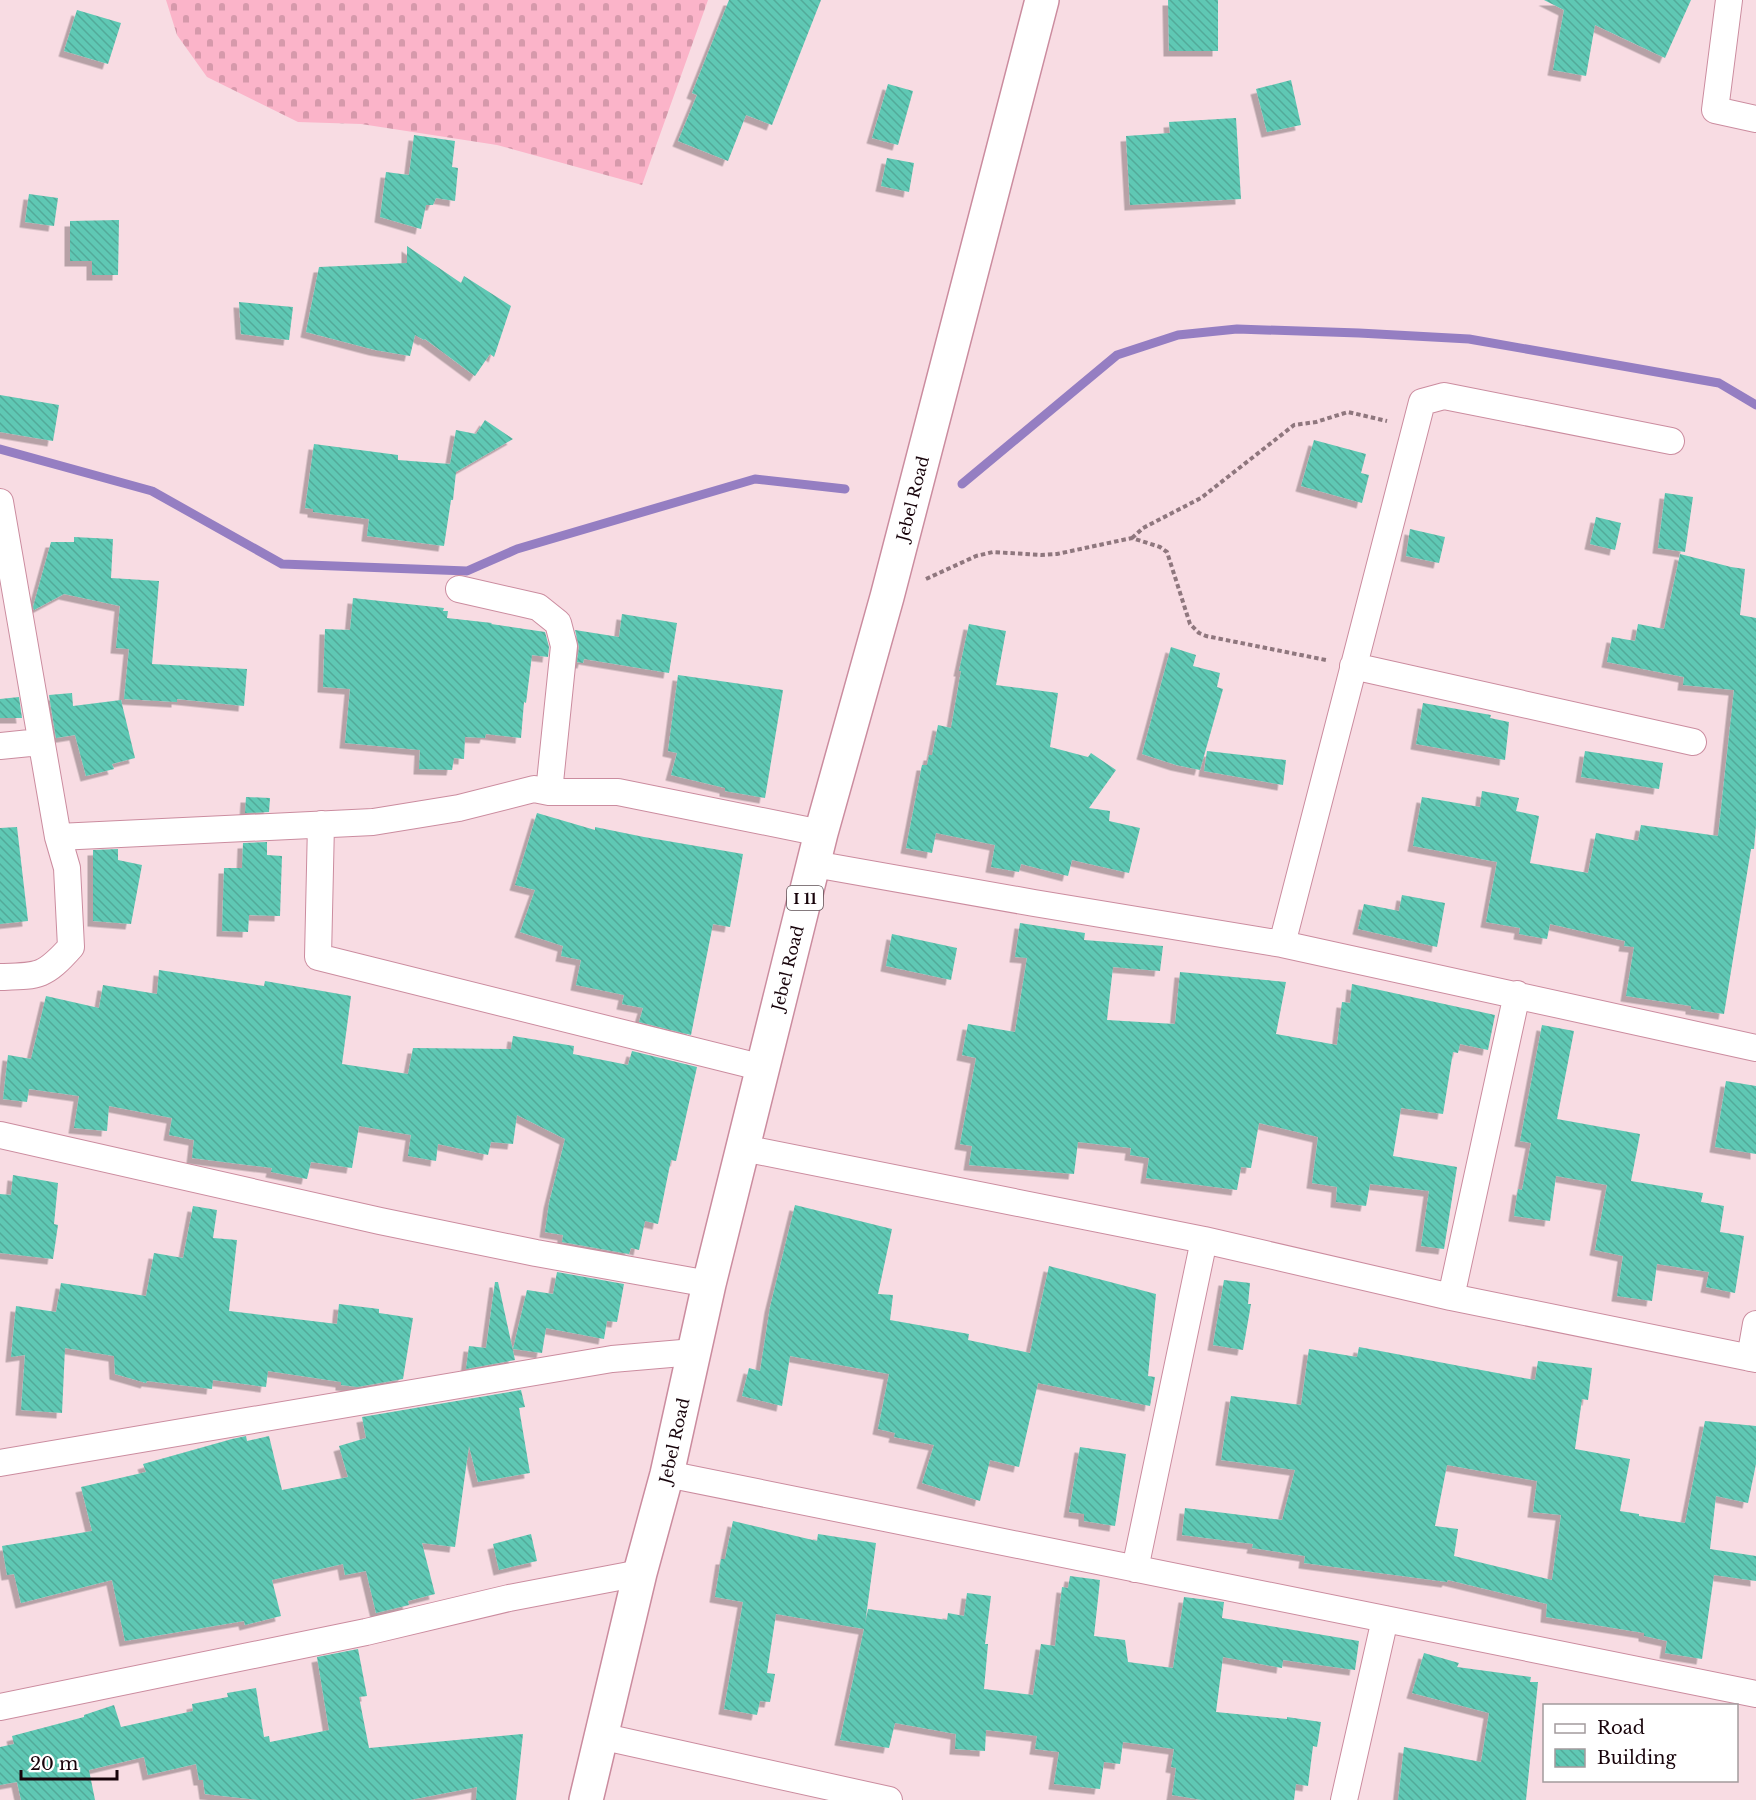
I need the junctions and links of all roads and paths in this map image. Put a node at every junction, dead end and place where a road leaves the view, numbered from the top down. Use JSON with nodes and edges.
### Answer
{"nodes":[{"id":1,"x":1042,"y":0,"type":"edge"},
{"id":2,"x":1730,"y":0,"type":"edge"},
{"id":3,"x":1756,"y":119,"type":"edge"},
{"id":4,"x":1414,"y":427,"type":"junction"},
{"id":5,"x":1671,"y":441,"type":"dead end"},
{"id":6,"x":0,"y":502,"type":"edge"},
{"id":7,"x":1132,"y":538,"type":"junction"},
{"id":8,"x":459,"y":589,"type":"dead end"},
{"id":9,"x":887,"y":597,"type":"junction"},
{"id":10,"x":1353,"y":666,"type":"junction"},
{"id":11,"x":40,"y":742,"type":"junction"},
{"id":12,"x":1693,"y":742,"type":"dead end"},
{"id":13,"x":0,"y":746,"type":"edge"},
{"id":14,"x":549,"y":792,"type":"junction"},
{"id":15,"x":321,"y":824,"type":"junction"},
{"id":16,"x":58,"y":837,"type":"junction"},
{"id":17,"x":817,"y":849,"type":"junction"},
{"id":18,"x":1282,"y":944,"type":"junction"},
{"id":19,"x":0,"y":977,"type":"edge"},
{"id":20,"x":1518,"y":994,"type":"junction"},
{"id":21,"x":1756,"y":1048,"type":"edge"},
{"id":22,"x":763,"y":1068,"type":"junction"},
{"id":23,"x":0,"y":1136,"type":"edge"},
{"id":24,"x":743,"y":1148,"type":"junction"},
{"id":25,"x":1204,"y":1240,"type":"junction"},
{"id":26,"x":709,"y":1284,"type":"junction"},
{"id":27,"x":1451,"y":1297,"type":"junction"},
{"id":28,"x":1756,"y":1324,"type":"edge"},
{"id":29,"x":694,"y":1352,"type":"junction"},
{"id":30,"x":1753,"y":1358,"type":"edge"},
{"id":31,"x":0,"y":1463,"type":"edge"},
{"id":32,"x":667,"y":1474,"type":"junction"},
{"id":33,"x":1135,"y":1569,"type":"junction"},
{"id":34,"x":640,"y":1573,"type":"junction"},
{"id":35,"x":1385,"y":1619,"type":"junction"},
{"id":36,"x":1756,"y":1694,"type":"edge"},
{"id":37,"x":0,"y":1707,"type":"edge"},
{"id":38,"x":600,"y":1736,"type":"junction"},
{"id":39,"x":586,"y":1800,"type":"edge"},
{"id":40,"x":889,"y":1800,"type":"edge"},
{"id":41,"x":1344,"y":1800,"type":"edge"}],
"edges":[{"from":1,"to":9,"type":"main road","name":"Jebel Road","number":"I 11"},
{"from":2,"to":3,"type":"street"},
{"from":4,"to":5,"type":"street"},
{"from":4,"to":7,"type":"path"},
{"from":4,"to":10,"type":"street"},
{"from":6,"to":11,"type":"street"},
{"from":7,"to":9,"type":"path"},
{"from":7,"to":10,"type":"path"},
{"from":8,"to":14,"type":"street"},
{"from":9,"to":17,"type":"main road","name":"Jebel Road","number":"I 11"},
{"from":10,"to":12,"type":"street"},
{"from":10,"to":18,"type":"street"},
{"from":11,"to":13,"type":"street"},
{"from":11,"to":16,"type":"street"},
{"from":14,"to":15,"type":"street"},
{"from":14,"to":17,"type":"street"},
{"from":15,"to":16,"type":"street"},
{"from":15,"to":22,"type":"street"},
{"from":16,"to":19,"type":"street"},
{"from":17,"to":18,"type":"street"},
{"from":17,"to":22,"type":"main road","name":"Jebel Road","number":"I 11"},
{"from":18,"to":20,"type":"street"},
{"from":20,"to":21,"type":"street"},
{"from":20,"to":27,"type":"street"},
{"from":22,"to":24,"type":"main road","name":"Jebel Road","number":"I 11"},
{"from":23,"to":26,"type":"street"},
{"from":24,"to":25,"type":"street"},
{"from":24,"to":26,"type":"main road","name":"Jebel Road","number":"I 11"},
{"from":25,"to":27,"type":"street"},
{"from":25,"to":33,"type":"street"},
{"from":26,"to":29,"type":"main road","name":"Jebel Road","number":"I 11"},
{"from":27,"to":30,"type":"street"},
{"from":28,"to":30,"type":"street"},
{"from":29,"to":31,"type":"street"},
{"from":29,"to":32,"type":"main road","name":"Jebel Road","number":"I 11"},
{"from":32,"to":33,"type":"street"},
{"from":32,"to":34,"type":"main road","name":"Jebel Road","number":"I 11"},
{"from":33,"to":35,"type":"street"},
{"from":34,"to":37,"type":"street"},
{"from":34,"to":38,"type":"main road","name":"Jebel Road","number":"I 11"},
{"from":35,"to":36,"type":"street"},
{"from":35,"to":41,"type":"street"},
{"from":38,"to":39,"type":"main road","name":"Jebel Road","number":"I 11"},
{"from":38,"to":40,"type":"street"}]}
